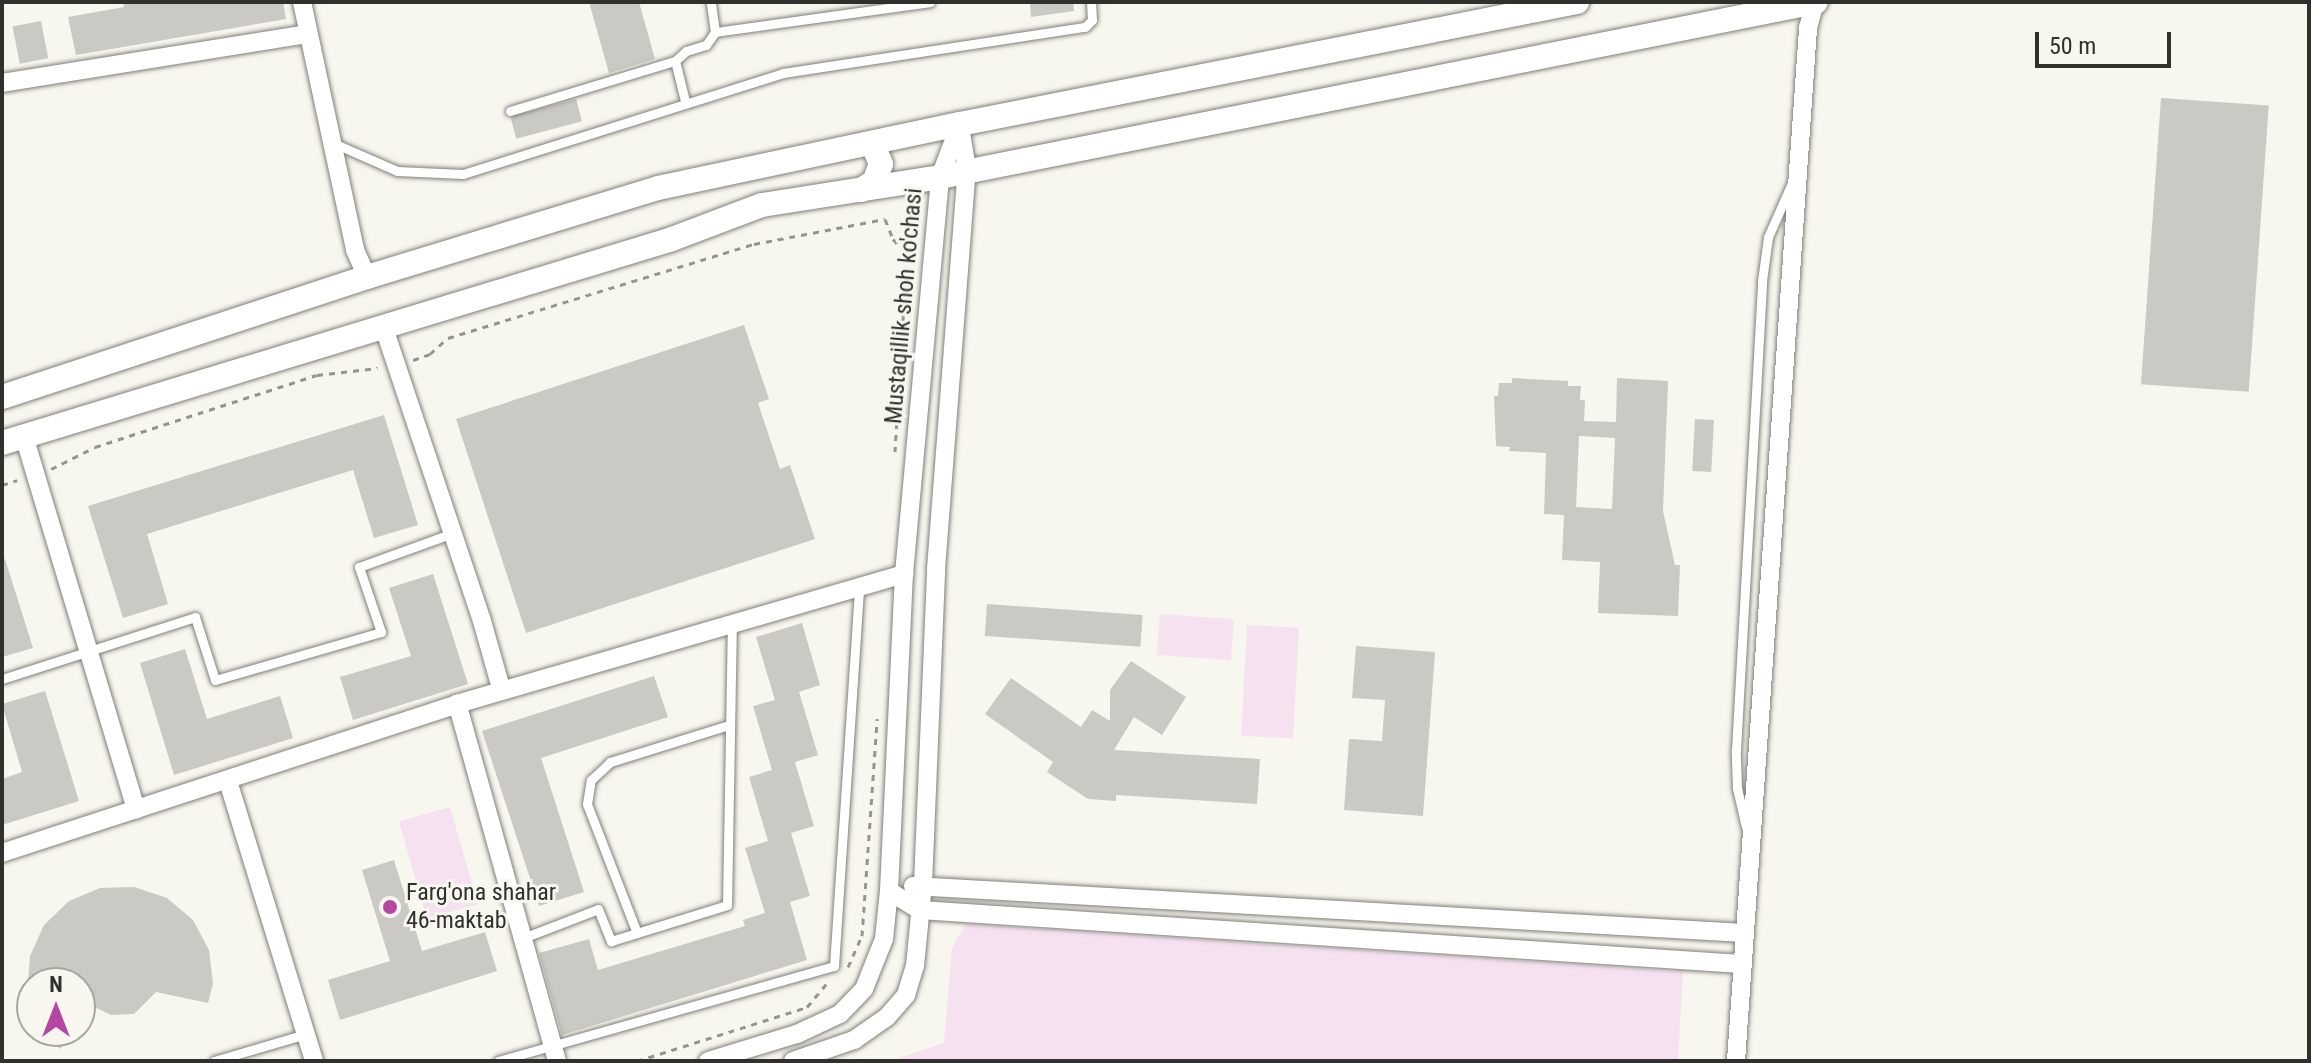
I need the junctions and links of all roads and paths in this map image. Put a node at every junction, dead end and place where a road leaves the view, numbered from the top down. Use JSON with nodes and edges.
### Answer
{"nodes":[{"id":1,"x":302,"y":2,"type":"edge"},
{"id":2,"x":711,"y":2,"type":"edge"},
{"id":3,"x":930,"y":2,"type":"edge"},
{"id":4,"x":1091,"y":2,"type":"edge"},
{"id":5,"x":1577,"y":2,"type":"edge"},
{"id":6,"x":1816,"y":2,"type":"edge"},
{"id":7,"x":715,"y":32,"type":"junction"},
{"id":8,"x":307,"y":34,"type":"junction"},
{"id":9,"x":675,"y":61,"type":"junction"},
{"id":10,"x":2,"y":83,"type":"edge"},
{"id":11,"x":685,"y":101,"type":"junction"},
{"id":12,"x":510,"y":111,"type":"dead end"},
{"id":13,"x":960,"y":124,"type":"junction"},
{"id":14,"x":331,"y":142,"type":"junction"},
{"id":15,"x":872,"y":143,"type":"junction"},
{"id":16,"x":1799,"y":168,"type":"junction"},
{"id":17,"x":967,"y":169,"type":"junction"},
{"id":18,"x":940,"y":177,"type":"junction"},
{"id":19,"x":861,"y":190,"type":"junction"},
{"id":20,"x":367,"y":277,"type":"junction"},
{"id":21,"x":383,"y":325,"type":"junction"},
{"id":22,"x":398,"y":365,"type":"junction"},
{"id":23,"x":2,"y":397,"type":"edge"},
{"id":24,"x":13,"y":439,"type":"edge"},
{"id":25,"x":895,"y":456,"type":"dead end"},
{"id":26,"x":35,"y":474,"type":"junction"},
{"id":27,"x":2,"y":485,"type":"edge"},
{"id":28,"x":453,"y":533,"type":"junction"},
{"id":29,"x":904,"y":574,"type":"junction"},
{"id":30,"x":859,"y":587,"type":"junction"},
{"id":31,"x":732,"y":623,"type":"junction"},
{"id":32,"x":89,"y":652,"type":"junction"},
{"id":33,"x":2,"y":679,"type":"edge"},
{"id":34,"x":501,"y":688,"type":"junction"},
{"id":35,"x":457,"y":704,"type":"junction"},
{"id":36,"x":877,"y":718,"type":"dead end"},
{"id":37,"x":729,"y":725,"type":"junction"},
{"id":38,"x":228,"y":781,"type":"junction"},
{"id":39,"x":136,"y":810,"type":"junction"},
{"id":40,"x":1751,"y":849,"type":"junction"},
{"id":41,"x":2,"y":853,"type":"edge"},
{"id":42,"x":923,"y":884,"type":"junction"},
{"id":43,"x":889,"y":891,"type":"junction"},
{"id":44,"x":920,"y":910,"type":"junction"},
{"id":45,"x":637,"y":933,"type":"junction"},
{"id":46,"x":1745,"y":933,"type":"junction"},
{"id":47,"x":523,"y":938,"type":"junction"},
{"id":48,"x":1741,"y":964,"type":"junction"},
{"id":49,"x":841,"y":971,"type":"dead end"},
{"id":50,"x":831,"y":978,"type":"dead end"},
{"id":51,"x":306,"y":1034,"type":"junction"},
{"id":52,"x":555,"y":1052,"type":"edge"},
{"id":53,"x":214,"y":1061,"type":"edge"},
{"id":54,"x":314,"y":1061,"type":"edge"},
{"id":55,"x":498,"y":1061,"type":"edge"},
{"id":56,"x":637,"y":1061,"type":"edge"},
{"id":57,"x":708,"y":1061,"type":"edge"},
{"id":58,"x":793,"y":1061,"type":"edge"},
{"id":59,"x":1736,"y":1061,"type":"edge"}],
"edges":[{"from":1,"to":8,"type":"street"},
{"from":2,"to":7,"type":"lane"},
{"from":3,"to":7,"type":"lane"},
{"from":4,"to":11,"type":"lane"},
{"from":5,"to":13,"type":"street"},
{"from":6,"to":16,"type":"street"},
{"from":6,"to":17,"type":"street"},
{"from":7,"to":9,"type":"lane"},
{"from":8,"to":10,"type":"street"},
{"from":8,"to":14,"type":"street"},
{"from":9,"to":11,"type":"lane"},
{"from":9,"to":12,"type":"lane"},
{"from":11,"to":14,"type":"lane"},
{"from":13,"to":15,"type":"street"},
{"from":13,"to":17,"type":"street"},
{"from":13,"to":18,"type":"street","name":"Mustaqillik shoh ko'chasi"},
{"from":14,"to":20,"type":"street"},
{"from":15,"to":19,"type":"street"},
{"from":15,"to":20,"type":"street"},
{"from":16,"to":40,"type":"street"},
{"from":16,"to":40,"type":"lane"},
{"from":17,"to":18,"type":"street"},
{"from":17,"to":42,"type":"street"},
{"from":18,"to":19,"type":"street"},
{"from":18,"to":29,"type":"street","name":"Mustaqillik shoh ko'chasi"},
{"from":19,"to":21,"type":"street"},
{"from":20,"to":23,"type":"street"},
{"from":21,"to":22,"type":"street"},
{"from":21,"to":24,"type":"street"},
{"from":22,"to":25,"type":"path"},
{"from":22,"to":26,"type":"path"},
{"from":22,"to":28,"type":"street"},
{"from":24,"to":26,"type":"street"},
{"from":26,"to":27,"type":"path"},
{"from":26,"to":32,"type":"street"},
{"from":28,"to":32,"type":"lane"},
{"from":28,"to":34,"type":"street"},
{"from":29,"to":30,"type":"street"},
{"from":29,"to":43,"type":"street","name":"Mustaqillik shoh ko'chasi"},
{"from":30,"to":31,"type":"street"},
{"from":30,"to":52,"type":"lane"},
{"from":31,"to":34,"type":"street"},
{"from":31,"to":37,"type":"lane"},
{"from":32,"to":33,"type":"lane"},
{"from":32,"to":39,"type":"street"},
{"from":34,"to":35,"type":"street"},
{"from":35,"to":38,"type":"street"},
{"from":35,"to":47,"type":"street"},
{"from":36,"to":49,"type":"path"},
{"from":37,"to":45,"type":"lane"},
{"from":37,"to":45,"type":"lane"},
{"from":38,"to":39,"type":"street"},
{"from":38,"to":51,"type":"street"},
{"from":39,"to":41,"type":"street"},
{"from":40,"to":46,"type":"street"},
{"from":42,"to":43,"type":"street"},
{"from":42,"to":44,"type":"street"},
{"from":42,"to":46,"type":"street"},
{"from":43,"to":44,"type":"street"},
{"from":43,"to":57,"type":"street","name":"Mustaqillik shoh ko'chasi"},
{"from":44,"to":48,"type":"street"},
{"from":44,"to":58,"type":"street"},
{"from":45,"to":47,"type":"lane"},
{"from":46,"to":48,"type":"street"},
{"from":47,"to":52,"type":"street"},
{"from":48,"to":59,"type":"street"},
{"from":50,"to":56,"type":"path"},
{"from":51,"to":53,"type":"lane"},
{"from":51,"to":54,"type":"street"},
{"from":52,"to":55,"type":"lane"}]}
